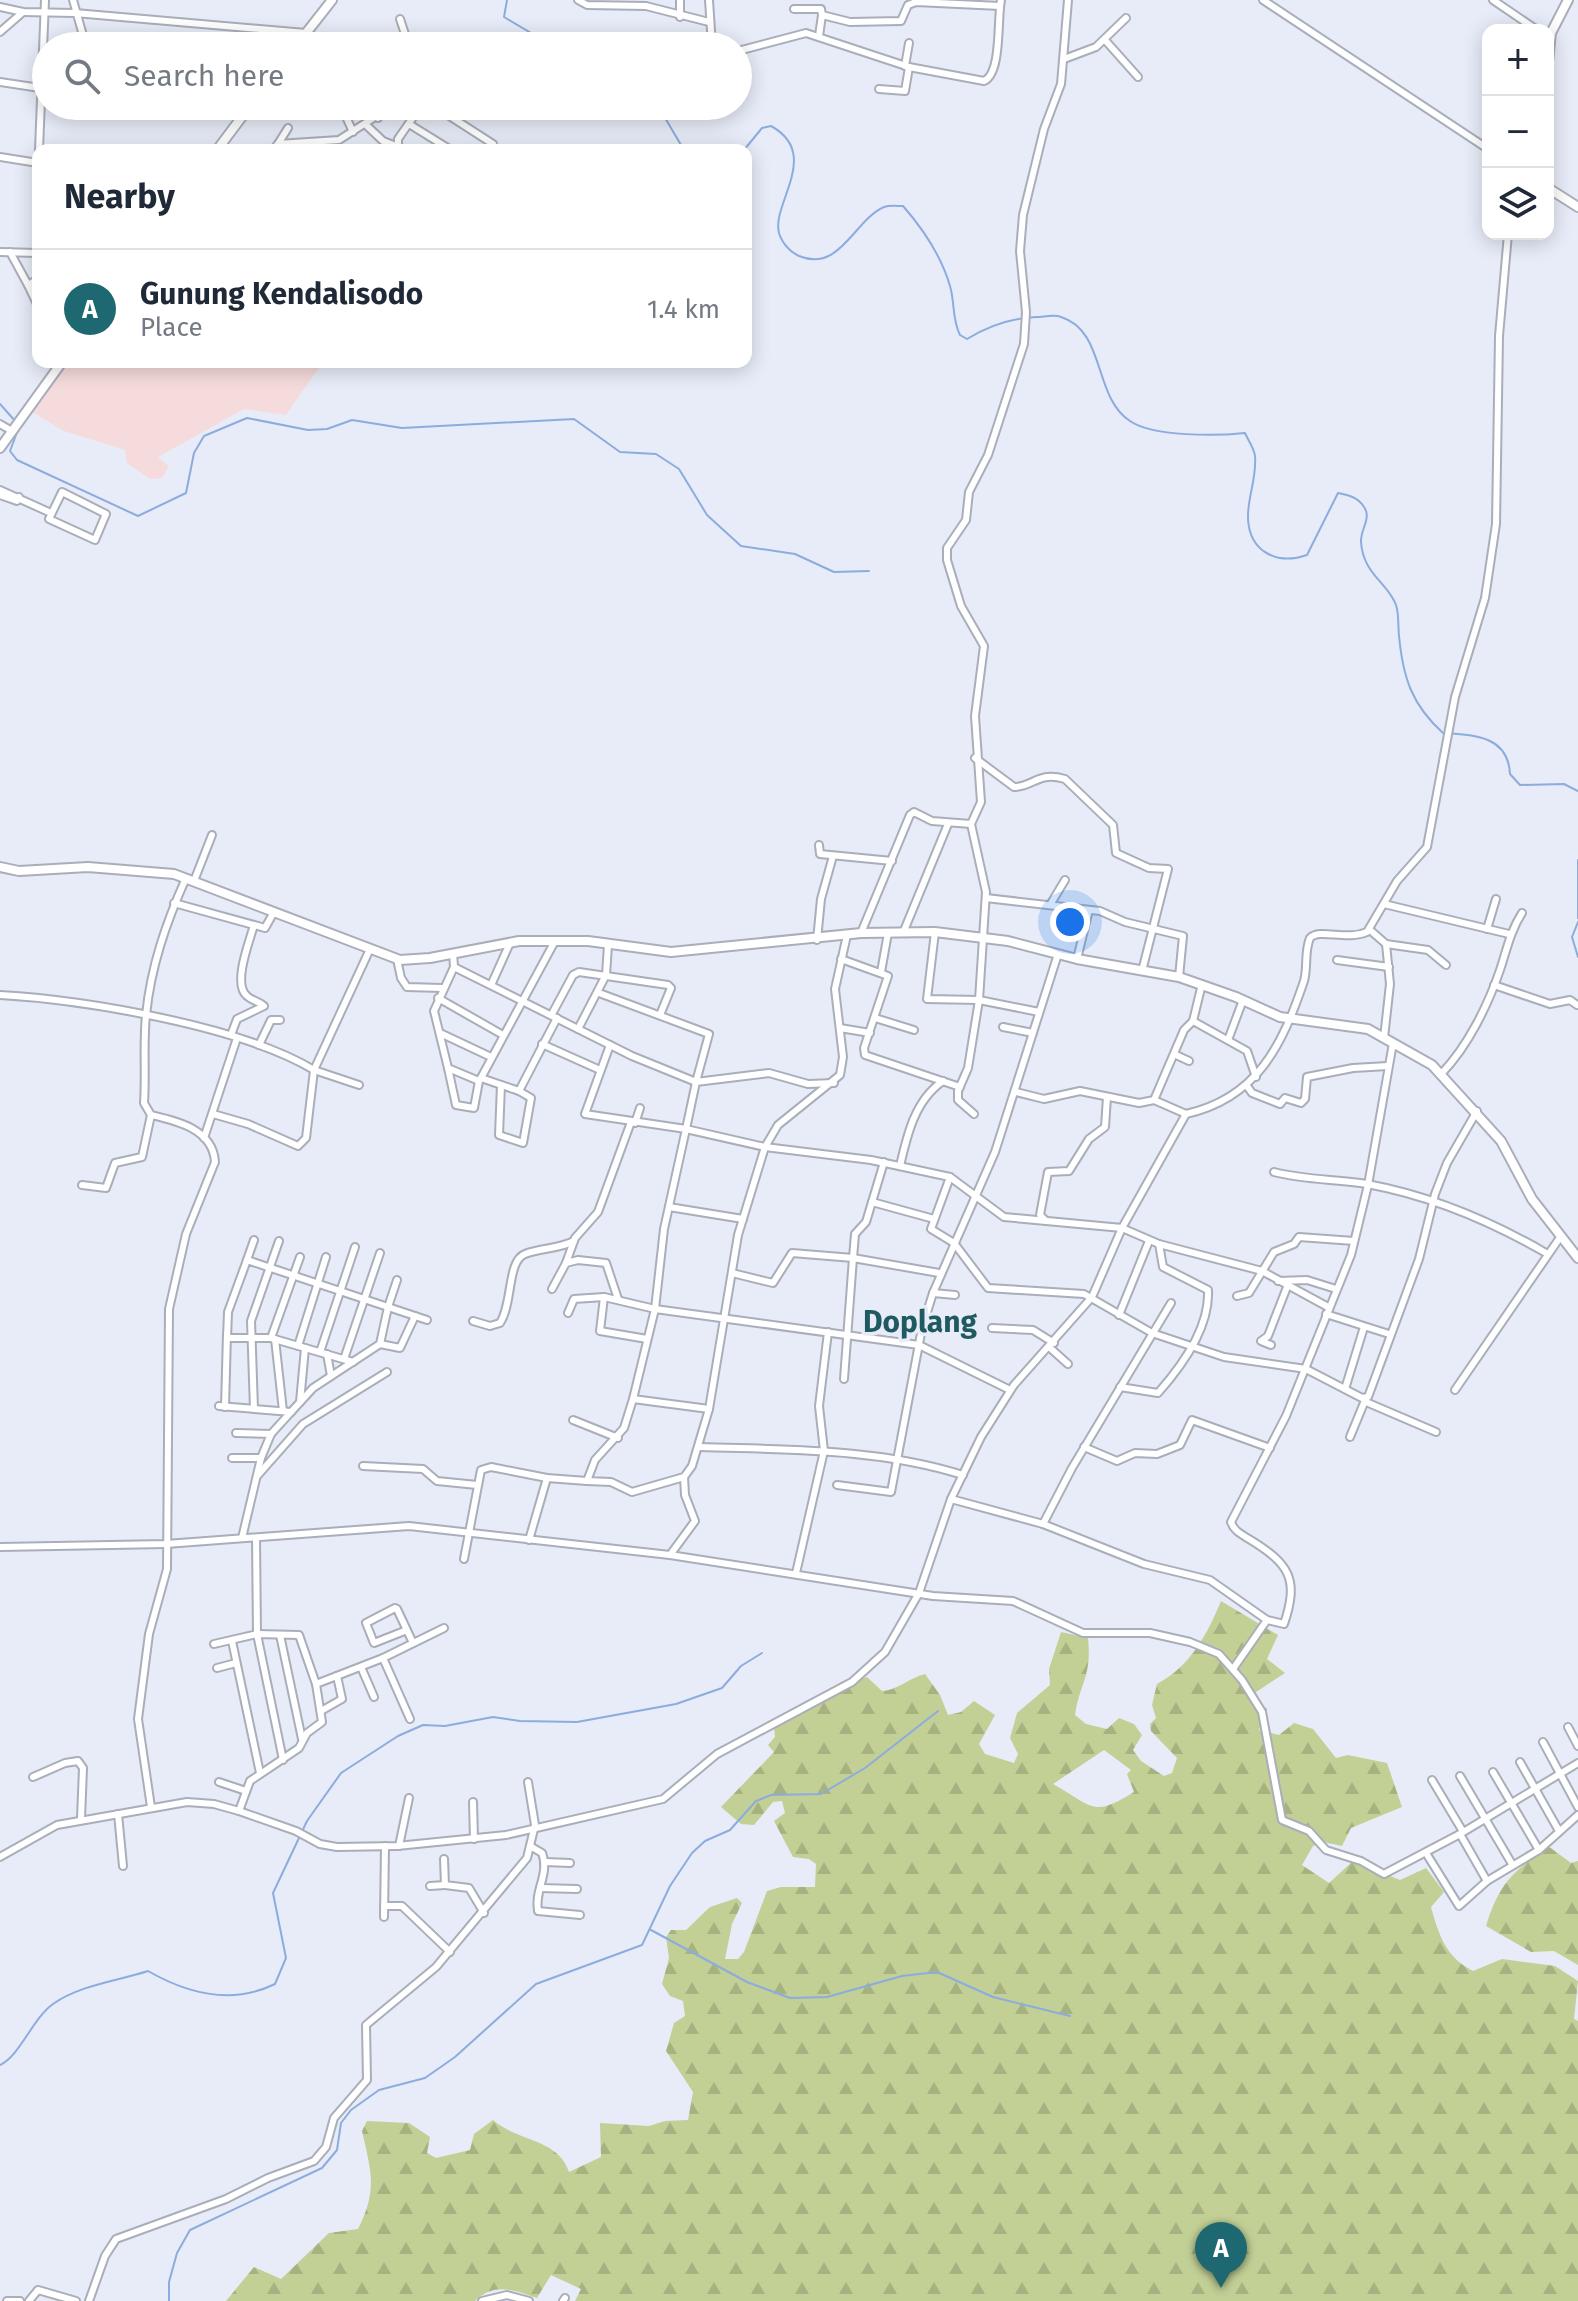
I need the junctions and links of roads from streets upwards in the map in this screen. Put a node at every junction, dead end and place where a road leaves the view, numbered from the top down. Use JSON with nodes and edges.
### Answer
{"nodes":[{"id":1,"x":45,"y":0,"type":"edge"},
{"id":2,"x":73,"y":0,"type":"edge"},
{"id":3,"x":332,"y":0,"type":"edge"},
{"id":4,"x":578,"y":0,"type":"edge"},
{"id":5,"x":680,"y":0,"type":"edge"},
{"id":6,"x":709,"y":0,"type":"edge"},
{"id":7,"x":1068,"y":0,"type":"edge"},
{"id":8,"x":1263,"y":0,"type":"edge"},
{"id":9,"x":1493,"y":0,"type":"edge"},
{"id":10,"x":1568,"y":0,"type":"edge"},
{"id":11,"x":924,"y":1,"type":"edge"},
{"id":12,"x":644,"y":3,"type":"edge"},
{"id":13,"x":1001,"y":3,"type":"edge"},
{"id":14,"x":0,"y":7,"type":"edge"},
{"id":15,"x":794,"y":9,"type":"dead end"},
{"id":16,"x":23,"y":12,"type":"junction"},
{"id":17,"x":44,"y":12,"type":"junction"},
{"id":18,"x":75,"y":13,"type":"junction"},
{"id":19,"x":822,"y":15,"type":"junction"},
{"id":20,"x":680,"y":17,"type":"junction"},
{"id":21,"x":1126,"y":18,"type":"dead end"},
{"id":22,"x":400,"y":19,"type":"dead end"},
{"id":23,"x":709,"y":22,"type":"junction"},
{"id":24,"x":1528,"y":24,"type":"edge"},
{"id":25,"x":1554,"y":24,"type":"edge"},
{"id":26,"x":0,"y":32,"type":"edge"},
{"id":27,"x":43,"y":32,"type":"edge"},
{"id":28,"x":81,"y":32,"type":"edge"},
{"id":29,"x":294,"y":32,"type":"edge"},
{"id":30,"x":307,"y":32,"type":"edge"},
{"id":31,"x":404,"y":32,"type":"edge"},
{"id":32,"x":710,"y":32,"type":"edge"},
{"id":33,"x":819,"y":36,"type":"junction"},
{"id":34,"x":1105,"y":40,"type":"junction"},
{"id":35,"x":909,"y":43,"type":"dead end"},
{"id":36,"x":752,"y":47,"type":"edge"},
{"id":37,"x":1064,"y":59,"type":"junction"},
{"id":38,"x":907,"y":67,"type":"junction"},
{"id":39,"x":1138,"y":77,"type":"dead end"},
{"id":40,"x":0,"y":82,"type":"edge"},
{"id":41,"x":32,"y":87,"type":"edge"},
{"id":42,"x":879,"y":89,"type":"dead end"},
{"id":43,"x":39,"y":120,"type":"edge"},
{"id":44,"x":240,"y":120,"type":"edge"},
{"id":45,"x":347,"y":120,"type":"edge"},
{"id":46,"x":374,"y":120,"type":"edge"},
{"id":47,"x":412,"y":120,"type":"edge"},
{"id":48,"x":456,"y":120,"type":"edge"},
{"id":49,"x":365,"y":124,"type":"junction"},
{"id":50,"x":409,"y":124,"type":"junction"},
{"id":51,"x":288,"y":128,"type":"dead end"},
{"id":52,"x":353,"y":132,"type":"junction"},
{"id":53,"x":39,"y":144,"type":"edge"},
{"id":54,"x":222,"y":144,"type":"edge"},
{"id":55,"x":277,"y":144,"type":"edge"},
{"id":56,"x":302,"y":144,"type":"edge"},
{"id":57,"x":389,"y":144,"type":"edge"},
{"id":58,"x":399,"y":144,"type":"edge"},
{"id":59,"x":441,"y":144,"type":"edge"},
{"id":60,"x":493,"y":144,"type":"dead end"},
{"id":61,"x":1482,"y":145,"type":"edge"},
{"id":62,"x":0,"y":157,"type":"edge"},
{"id":63,"x":32,"y":162,"type":"edge"},
{"id":64,"x":1554,"y":192,"type":"edge"},
{"id":65,"x":1578,"y":207,"type":"edge"},
{"id":66,"x":1507,"y":240,"type":"edge"},
{"id":67,"x":0,"y":252,"type":"edge"},
{"id":68,"x":10,"y":252,"type":"junction"},
{"id":69,"x":32,"y":254,"type":"edge"},
{"id":70,"x":32,"y":283,"type":"edge"},
{"id":71,"x":28,"y":285,"type":"junction"},
{"id":72,"x":32,"y":293,"type":"edge"},
{"id":73,"x":58,"y":368,"type":"edge"},
{"id":74,"x":0,"y":424,"type":"edge"},
{"id":75,"x":16,"y":426,"type":"junction"},
{"id":76,"x":0,"y":448,"type":"edge"},
{"id":77,"x":0,"y":492,"type":"edge"},
{"id":78,"x":51,"y":513,"type":"junction"},
{"id":79,"x":975,"y":758,"type":"junction"},
{"id":80,"x":948,"y":824,"type":"junction"},
{"id":81,"x":971,"y":824,"type":"junction"},
{"id":82,"x":212,"y":835,"type":"dead end"},
{"id":83,"x":819,"y":845,"type":"dead end"},
{"id":84,"x":833,"y":856,"type":"junction"},
{"id":85,"x":892,"y":861,"type":"junction"},
{"id":86,"x":0,"y":867,"type":"edge"},
{"id":87,"x":190,"y":879,"type":"junction"},
{"id":88,"x":1065,"y":880,"type":"dead end"},
{"id":89,"x":986,"y":898,"type":"junction"},
{"id":90,"x":1496,"y":899,"type":"dead end"},
{"id":91,"x":174,"y":903,"type":"junction"},
{"id":92,"x":1384,"y":904,"type":"junction"},
{"id":93,"x":1050,"y":905,"type":"junction"},
{"id":94,"x":1089,"y":910,"type":"junction"},
{"id":95,"x":274,"y":912,"type":"junction"},
{"id":96,"x":1522,"y":913,"type":"dead end"},
{"id":97,"x":254,"y":925,"type":"junction"},
{"id":98,"x":1152,"y":926,"type":"junction"},
{"id":99,"x":1487,"y":929,"type":"junction"},
{"id":100,"x":1370,"y":930,"type":"junction"},
{"id":101,"x":935,"y":932,"type":"junction"},
{"id":102,"x":861,"y":933,"type":"junction"},
{"id":103,"x":888,"y":933,"type":"junction"},
{"id":104,"x":903,"y":933,"type":"junction"},
{"id":105,"x":1509,"y":934,"type":"junction"},
{"id":106,"x":847,"y":935,"type":"junction"},
{"id":107,"x":981,"y":937,"type":"junction"},
{"id":108,"x":817,"y":940,"type":"junction"},
{"id":109,"x":555,"y":941,"type":"junction"},
{"id":110,"x":511,"y":942,"type":"junction"},
{"id":111,"x":1386,"y":944,"type":"junction"},
{"id":112,"x":608,"y":945,"type":"junction"},
{"id":113,"x":370,"y":949,"type":"junction"},
{"id":114,"x":453,"y":953,"type":"junction"},
{"id":115,"x":1058,"y":954,"type":"junction"},
{"id":116,"x":397,"y":959,"type":"junction"},
{"id":117,"x":841,"y":959,"type":"junction"},
{"id":118,"x":1077,"y":959,"type":"junction"},
{"id":119,"x":1337,"y":960,"type":"dead end"},
{"id":120,"x":1446,"y":965,"type":"dead end"},
{"id":121,"x":454,"y":967,"type":"junction"},
{"id":122,"x":1389,"y":967,"type":"junction"},
{"id":123,"x":1142,"y":971,"type":"junction"},
{"id":124,"x":881,"y":972,"type":"junction"},
{"id":125,"x":606,"y":975,"type":"junction"},
{"id":126,"x":1179,"y":977,"type":"junction"},
{"id":127,"x":492,"y":983,"type":"junction"},
{"id":128,"x":1202,"y":984,"type":"junction"},
{"id":129,"x":1494,"y":985,"type":"junction"},
{"id":130,"x":442,"y":988,"type":"junction"},
{"id":131,"x":599,"y":993,"type":"junction"},
{"id":132,"x":0,"y":995,"type":"edge"},
{"id":133,"x":438,"y":998,"type":"junction"},
{"id":134,"x":522,"y":999,"type":"junction"},
{"id":135,"x":979,"y":1000,"type":"junction"},
{"id":136,"x":1243,"y":1000,"type":"junction"},
{"id":137,"x":1577,"y":1005,"type":"edge"},
{"id":138,"x":1039,"y":1012,"type":"junction"},
{"id":139,"x":660,"y":1015,"type":"junction"},
{"id":140,"x":555,"y":1016,"type":"junction"},
{"id":141,"x":146,"y":1017,"type":"junction"},
{"id":142,"x":875,"y":1018,"type":"junction"},
{"id":143,"x":1288,"y":1018,"type":"junction"},
{"id":144,"x":280,"y":1020,"type":"dead end"},
{"id":145,"x":1193,"y":1021,"type":"junction"},
{"id":146,"x":1003,"y":1027,"type":"dead end"},
{"id":147,"x":840,"y":1028,"type":"junction"},
{"id":148,"x":578,"y":1029,"type":"junction"},
{"id":149,"x":914,"y":1030,"type":"dead end"},
{"id":150,"x":439,"y":1033,"type":"junction"},
{"id":151,"x":870,"y":1033,"type":"junction"},
{"id":152,"x":1033,"y":1033,"type":"junction"},
{"id":153,"x":503,"y":1035,"type":"junction"},
{"id":154,"x":234,"y":1036,"type":"junction"},
{"id":155,"x":1228,"y":1040,"type":"junction"},
{"id":156,"x":1388,"y":1040,"type":"junction"},
{"id":157,"x":542,"y":1044,"type":"junction"},
{"id":158,"x":259,"y":1045,"type":"junction"},
{"id":159,"x":610,"y":1045,"type":"junction"},
{"id":160,"x":1176,"y":1055,"type":"junction"},
{"id":161,"x":491,"y":1057,"type":"junction"},
{"id":162,"x":1189,"y":1061,"type":"dead end"},
{"id":163,"x":1388,"y":1066,"type":"junction"},
{"id":164,"x":448,"y":1068,"type":"junction"},
{"id":165,"x":314,"y":1070,"type":"junction"},
{"id":166,"x":600,"y":1070,"type":"junction"},
{"id":167,"x":1442,"y":1073,"type":"junction"},
{"id":168,"x":1256,"y":1077,"type":"junction"},
{"id":169,"x":480,"y":1079,"type":"junction"},
{"id":170,"x":943,"y":1081,"type":"junction"},
{"id":171,"x":696,"y":1082,"type":"junction"},
{"id":172,"x":834,"y":1083,"type":"junction"},
{"id":173,"x":359,"y":1085,"type":"dead end"},
{"id":174,"x":501,"y":1085,"type":"junction"},
{"id":175,"x":1247,"y":1086,"type":"junction"},
{"id":176,"x":960,"y":1087,"type":"junction"},
{"id":177,"x":519,"y":1091,"type":"junction"},
{"id":178,"x":1016,"y":1092,"type":"junction"},
{"id":179,"x":1107,"y":1097,"type":"junction"},
{"id":180,"x":1154,"y":1100,"type":"junction"},
{"id":181,"x":640,"y":1108,"type":"dead end"},
{"id":182,"x":1477,"y":1111,"type":"junction"},
{"id":183,"x":213,"y":1114,"type":"junction"},
{"id":184,"x":974,"y":1114,"type":"dead end"},
{"id":185,"x":1186,"y":1114,"type":"junction"},
{"id":186,"x":151,"y":1115,"type":"junction"},
{"id":187,"x":633,"y":1122,"type":"junction"},
{"id":188,"x":686,"y":1129,"type":"junction"},
{"id":189,"x":204,"y":1138,"type":"junction"},
{"id":190,"x":765,"y":1147,"type":"junction"},
{"id":191,"x":884,"y":1162,"type":"junction"},
{"id":192,"x":900,"y":1166,"type":"junction"},
{"id":193,"x":1274,"y":1172,"type":"dead end"},
{"id":194,"x":950,"y":1177,"type":"junction"},
{"id":195,"x":82,"y":1185,"type":"dead end"},
{"id":196,"x":1368,"y":1185,"type":"junction"},
{"id":197,"x":975,"y":1196,"type":"junction"},
{"id":198,"x":1433,"y":1200,"type":"junction"},
{"id":199,"x":872,"y":1202,"type":"junction"},
{"id":200,"x":669,"y":1207,"type":"junction"},
{"id":201,"x":743,"y":1219,"type":"junction"},
{"id":202,"x":934,"y":1219,"type":"junction"},
{"id":203,"x":1047,"y":1222,"type":"junction"},
{"id":204,"x":1122,"y":1228,"type":"junction"},
{"id":205,"x":1561,"y":1236,"type":"junction"},
{"id":206,"x":254,"y":1240,"type":"dead end"},
{"id":207,"x":279,"y":1241,"type":"dead end"},
{"id":208,"x":574,"y":1241,"type":"junction"},
{"id":209,"x":1149,"y":1241,"type":"junction"},
{"id":210,"x":1354,"y":1241,"type":"junction"},
{"id":211,"x":954,"y":1243,"type":"junction"},
{"id":212,"x":1159,"y":1244,"type":"junction"},
{"id":213,"x":355,"y":1247,"type":"dead end"},
{"id":214,"x":380,"y":1253,"type":"dead end"},
{"id":215,"x":1546,"y":1253,"type":"junction"},
{"id":216,"x":300,"y":1257,"type":"dead end"},
{"id":217,"x":326,"y":1257,"type":"dead end"},
{"id":218,"x":853,"y":1258,"type":"junction"},
{"id":219,"x":1578,"y":1258,"type":"edge"},
{"id":220,"x":247,"y":1260,"type":"junction"},
{"id":221,"x":566,"y":1263,"type":"junction"},
{"id":222,"x":270,"y":1267,"type":"junction"},
{"id":223,"x":1262,"y":1271,"type":"junction"},
{"id":224,"x":732,"y":1273,"type":"junction"},
{"id":225,"x":939,"y":1273,"type":"junction"},
{"id":226,"x":295,"y":1276,"type":"junction"},
{"id":227,"x":397,"y":1280,"type":"dead end"},
{"id":228,"x":1278,"y":1281,"type":"junction"},
{"id":229,"x":317,"y":1283,"type":"junction"},
{"id":230,"x":1287,"y":1287,"type":"junction"},
{"id":231,"x":552,"y":1289,"type":"dead end"},
{"id":232,"x":1336,"y":1289,"type":"junction"},
{"id":233,"x":340,"y":1291,"type":"junction"},
{"id":234,"x":933,"y":1293,"type":"junction"},
{"id":235,"x":955,"y":1295,"type":"dead end"},
{"id":236,"x":1237,"y":1296,"type":"dead end"},
{"id":237,"x":604,"y":1297,"type":"junction"},
{"id":238,"x":1092,"y":1297,"type":"junction"},
{"id":239,"x":364,"y":1299,"type":"junction"},
{"id":240,"x":618,"y":1299,"type":"junction"},
{"id":241,"x":1171,"y":1303,"type":"dead end"},
{"id":242,"x":388,"y":1307,"type":"junction"},
{"id":243,"x":655,"y":1309,"type":"junction"},
{"id":244,"x":1327,"y":1311,"type":"junction"},
{"id":245,"x":568,"y":1313,"type":"dead end"},
{"id":246,"x":1119,"y":1315,"type":"junction"},
{"id":247,"x":415,"y":1316,"type":"junction"},
{"id":248,"x":726,"y":1318,"type":"junction"},
{"id":249,"x":427,"y":1320,"type":"dead end"},
{"id":250,"x":473,"y":1321,"type":"dead end"},
{"id":251,"x":228,"y":1322,"type":"dead end"},
{"id":252,"x":1364,"y":1327,"type":"junction"},
{"id":253,"x":992,"y":1328,"type":"dead end"},
{"id":254,"x":828,"y":1332,"type":"junction"},
{"id":255,"x":847,"y":1334,"type":"junction"},
{"id":256,"x":1154,"y":1334,"type":"junction"},
{"id":257,"x":1389,"y":1334,"type":"junction"},
{"id":258,"x":227,"y":1338,"type":"junction"},
{"id":259,"x":253,"y":1338,"type":"junction"},
{"id":260,"x":273,"y":1339,"type":"junction"},
{"id":261,"x":647,"y":1339,"type":"junction"},
{"id":262,"x":380,"y":1344,"type":"junction"},
{"id":263,"x":919,"y":1345,"type":"junction"},
{"id":264,"x":1052,"y":1345,"type":"junction"},
{"id":265,"x":302,"y":1347,"type":"junction"},
{"id":266,"x":1191,"y":1347,"type":"junction"},
{"id":267,"x":323,"y":1353,"type":"junction"},
{"id":268,"x":344,"y":1359,"type":"junction"},
{"id":269,"x":353,"y":1362,"type":"junction"},
{"id":270,"x":1264,"y":1363,"type":"junction"},
{"id":271,"x":1068,"y":1364,"type":"dead end"},
{"id":272,"x":1306,"y":1369,"type":"junction"},
{"id":273,"x":387,"y":1372,"type":"dead end"},
{"id":274,"x":331,"y":1376,"type":"junction"},
{"id":275,"x":844,"y":1379,"type":"dead end"},
{"id":276,"x":1120,"y":1387,"type":"junction"},
{"id":277,"x":1345,"y":1389,"type":"junction"},
{"id":278,"x":1010,"y":1390,"type":"junction"},
{"id":279,"x":1455,"y":1390,"type":"dead end"},
{"id":280,"x":633,"y":1399,"type":"junction"},
{"id":281,"x":1366,"y":1400,"type":"junction"},
{"id":282,"x":300,"y":1402,"type":"junction"},
{"id":283,"x":254,"y":1409,"type":"junction"},
{"id":284,"x":709,"y":1409,"type":"junction"},
{"id":285,"x":287,"y":1412,"type":"junction"},
{"id":286,"x":573,"y":1420,"type":"dead end"},
{"id":287,"x":1436,"y":1432,"type":"dead end"},
{"id":288,"x":236,"y":1433,"type":"dead end"},
{"id":289,"x":271,"y":1434,"type":"junction"},
{"id":290,"x":1350,"y":1437,"type":"dead end"},
{"id":291,"x":618,"y":1438,"type":"junction"},
{"id":292,"x":700,"y":1447,"type":"junction"},
{"id":293,"x":1084,"y":1447,"type":"junction"},
{"id":294,"x":1270,"y":1448,"type":"junction"},
{"id":295,"x":824,"y":1451,"type":"junction"},
{"id":296,"x":232,"y":1458,"type":"dead end"},
{"id":297,"x":261,"y":1458,"type":"junction"},
{"id":298,"x":898,"y":1458,"type":"junction"},
{"id":299,"x":363,"y":1466,"type":"dead end"},
{"id":300,"x":258,"y":1475,"type":"junction"},
{"id":301,"x":963,"y":1475,"type":"junction"},
{"id":302,"x":684,"y":1477,"type":"junction"},
{"id":303,"x":547,"y":1478,"type":"junction"},
{"id":304,"x":587,"y":1481,"type":"junction"},
{"id":305,"x":477,"y":1485,"type":"junction"},
{"id":306,"x":837,"y":1485,"type":"dead end"},
{"id":307,"x":951,"y":1499,"type":"junction"},
{"id":308,"x":1043,"y":1524,"type":"junction"},
{"id":309,"x":468,"y":1533,"type":"junction"},
{"id":310,"x":242,"y":1538,"type":"junction"},
{"id":311,"x":256,"y":1538,"type":"junction"},
{"id":312,"x":529,"y":1540,"type":"junction"},
{"id":313,"x":166,"y":1544,"type":"junction"},
{"id":314,"x":0,"y":1547,"type":"edge"},
{"id":315,"x":670,"y":1555,"type":"junction"},
{"id":316,"x":464,"y":1559,"type":"dead end"},
{"id":317,"x":796,"y":1573,"type":"junction"},
{"id":318,"x":919,"y":1593,"type":"junction"},
{"id":319,"x":1267,"y":1620,"type":"junction"},
{"id":320,"x":444,"y":1628,"type":"dead end"},
{"id":321,"x":407,"y":1630,"type":"junction"},
{"id":322,"x":257,"y":1634,"type":"junction"},
{"id":323,"x":280,"y":1635,"type":"junction"},
{"id":324,"x":232,"y":1641,"type":"junction"},
{"id":325,"x":413,"y":1643,"type":"junction"},
{"id":326,"x":214,"y":1644,"type":"dead end"},
{"id":327,"x":383,"y":1658,"type":"junction"},
{"id":328,"x":236,"y":1663,"type":"junction"},
{"id":329,"x":361,"y":1667,"type":"junction"},
{"id":330,"x":217,"y":1668,"type":"dead end"},
{"id":331,"x":1233,"y":1669,"type":"junction"},
{"id":332,"x":337,"y":1676,"type":"junction"},
{"id":333,"x":316,"y":1684,"type":"junction"},
{"id":334,"x":374,"y":1697,"type":"dead end"},
{"id":335,"x":321,"y":1711,"type":"junction"},
{"id":336,"x":410,"y":1719,"type":"dead end"},
{"id":337,"x":1568,"y":1727,"type":"dead end"},
{"id":338,"x":303,"y":1742,"type":"junction"},
{"id":339,"x":1543,"y":1742,"type":"dead end"},
{"id":340,"x":1578,"y":1746,"type":"edge"},
{"id":341,"x":283,"y":1760,"type":"junction"},
{"id":342,"x":1520,"y":1762,"type":"dead end"},
{"id":343,"x":1578,"y":1763,"type":"edge"},
{"id":344,"x":1493,"y":1772,"type":"dead end"},
{"id":345,"x":260,"y":1773,"type":"junction"},
{"id":346,"x":1561,"y":1773,"type":"junction"},
{"id":347,"x":1460,"y":1776,"type":"dead end"},
{"id":348,"x":33,"y":1777,"type":"dead end"},
{"id":349,"x":1432,"y":1780,"type":"dead end"},
{"id":350,"x":219,"y":1782,"type":"dead end"},
{"id":351,"x":528,"y":1782,"type":"dead end"},
{"id":352,"x":1536,"y":1789,"type":"junction"},
{"id":353,"x":246,"y":1791,"type":"junction"},
{"id":354,"x":409,"y":1798,"type":"dead end"},
{"id":355,"x":473,"y":1802,"type":"dead end"},
{"id":356,"x":1510,"y":1803,"type":"junction"},
{"id":357,"x":151,"y":1807,"type":"junction"},
{"id":358,"x":1578,"y":1807,"type":"edge"},
{"id":359,"x":239,"y":1811,"type":"junction"},
{"id":360,"x":118,"y":1814,"type":"junction"},
{"id":361,"x":1578,"y":1815,"type":"edge"},
{"id":362,"x":1486,"y":1818,"type":"junction"},
{"id":363,"x":81,"y":1819,"type":"junction"},
{"id":364,"x":535,"y":1825,"type":"junction"},
{"id":365,"x":1559,"y":1831,"type":"junction"},
{"id":366,"x":1461,"y":1832,"type":"junction"},
{"id":367,"x":474,"y":1839,"type":"junction"},
{"id":368,"x":385,"y":1846,"type":"junction"},
{"id":369,"x":399,"y":1846,"type":"junction"},
{"id":370,"x":530,"y":1846,"type":"junction"},
{"id":371,"x":1539,"y":1850,"type":"junction"},
{"id":372,"x":1426,"y":1853,"type":"junction"},
{"id":373,"x":0,"y":1857,"type":"edge"},
{"id":374,"x":444,"y":1859,"type":"dead end"},
{"id":375,"x":545,"y":1862,"type":"junction"},
{"id":376,"x":570,"y":1863,"type":"dead end"},
{"id":377,"x":1512,"y":1864,"type":"junction"},
{"id":378,"x":123,"y":1866,"type":"dead end"},
{"id":379,"x":1487,"y":1881,"type":"junction"},
{"id":380,"x":445,"y":1885,"type":"junction"},
{"id":381,"x":430,"y":1886,"type":"dead end"},
{"id":382,"x":540,"y":1888,"type":"junction"},
{"id":383,"x":577,"y":1889,"type":"dead end"},
{"id":384,"x":384,"y":1906,"type":"junction"},
{"id":385,"x":484,"y":1913,"type":"junction"},
{"id":386,"x":580,"y":1915,"type":"dead end"},
{"id":387,"x":384,"y":1917,"type":"dead end"},
{"id":388,"x":450,"y":1952,"type":"junction"},
{"id":389,"x":7,"y":2301,"type":"edge"},
{"id":390,"x":20,"y":2301,"type":"edge"},
{"id":391,"x":29,"y":2301,"type":"edge"},
{"id":392,"x":76,"y":2301,"type":"edge"},
{"id":393,"x":89,"y":2301,"type":"edge"},
{"id":394,"x":482,"y":2301,"type":"edge"},
{"id":395,"x":529,"y":2301,"type":"edge"}],
"edges":[{"from":1,"to":17,"type":"street"},
{"from":2,"to":18,"type":"street"},
{"from":3,"to":30,"type":"street"},
{"from":4,"to":12,"type":"street"},
{"from":5,"to":20,"type":"street"},
{"from":6,"to":23,"type":"street"},
{"from":7,"to":37,"type":"street"},
{"from":8,"to":61,"type":"street"},
{"from":9,"to":24,"type":"street"},
{"from":10,"to":25,"type":"street"},
{"from":11,"to":13,"type":"street"},
{"from":11,"to":19,"type":"street"},
{"from":12,"to":20,"type":"street"},
{"from":13,"to":38,"type":"street"},
{"from":14,"to":16,"type":"street"},
{"from":15,"to":19,"type":"street"},
{"from":16,"to":17,"type":"street"},
{"from":16,"to":26,"type":"street"},
{"from":17,"to":18,"type":"street"},
{"from":17,"to":27,"type":"street"},
{"from":18,"to":28,"type":"street"},
{"from":18,"to":29,"type":"street"},
{"from":19,"to":33,"type":"street"},
{"from":20,"to":23,"type":"street"},
{"from":21,"to":34,"type":"street"},
{"from":22,"to":31,"type":"street"},
{"from":23,"to":32,"type":"street"},
{"from":33,"to":36,"type":"street"},
{"from":33,"to":38,"type":"street"},
{"from":34,"to":37,"type":"street"},
{"from":34,"to":39,"type":"street"},
{"from":35,"to":38,"type":"street"},
{"from":37,"to":79,"type":"street"},
{"from":38,"to":42,"type":"street"},
{"from":40,"to":41,"type":"street"},
{"from":43,"to":53,"type":"street"},
{"from":44,"to":54,"type":"street"},
{"from":45,"to":52,"type":"street"},
{"from":46,"to":49,"type":"street"},
{"from":47,"to":50,"type":"street"},
{"from":48,"to":60,"type":"street"},
{"from":49,"to":52,"type":"street"},
{"from":49,"to":57,"type":"street"},
{"from":50,"to":58,"type":"street"},
{"from":50,"to":59,"type":"street"},
{"from":51,"to":55,"type":"street"},
{"from":52,"to":56,"type":"street"},
{"from":62,"to":63,"type":"street"},
{"from":64,"to":65,"type":"street"},
{"from":66,"to":92,"type":"street"},
{"from":67,"to":68,"type":"street"},
{"from":68,"to":69,"type":"street"},
{"from":68,"to":71,"type":"street"},
{"from":70,"to":71,"type":"street"},
{"from":71,"to":72,"type":"street"},
{"from":73,"to":75,"type":"street"},
{"from":74,"to":75,"type":"street"},
{"from":75,"to":76,"type":"street"},
{"from":77,"to":78,"type":"street"},
{"from":78,"to":78,"type":"street"},
{"from":79,"to":81,"type":"street"},
{"from":79,"to":98,"type":"street"},
{"from":80,"to":81,"type":"street"},
{"from":80,"to":85,"type":"street"},
{"from":80,"to":104,"type":"street"},
{"from":81,"to":89,"type":"street"},
{"from":82,"to":87,"type":"street"},
{"from":83,"to":84,"type":"street"},
{"from":84,"to":85,"type":"street"},
{"from":84,"to":108,"type":"street"},
{"from":85,"to":102,"type":"street"},
{"from":86,"to":87,"type":"street"},
{"from":87,"to":91,"type":"street"},
{"from":87,"to":95,"type":"street"},
{"from":88,"to":93,"type":"street"},
{"from":89,"to":93,"type":"street"},
{"from":89,"to":107,"type":"street"},
{"from":90,"to":99,"type":"street"},
{"from":91,"to":97,"type":"street"},
{"from":91,"to":141,"type":"street"},
{"from":92,"to":99,"type":"street"},
{"from":92,"to":100,"type":"street"},
{"from":93,"to":94,"type":"street"},
{"from":94,"to":98,"type":"street"},
{"from":94,"to":118,"type":"street"},
{"from":95,"to":97,"type":"street"},
{"from":95,"to":113,"type":"street"},
{"from":96,"to":105,"type":"street"},
{"from":97,"to":154,"type":"street"},
{"from":98,"to":123,"type":"street"},
{"from":98,"to":126,"type":"street"},
{"from":99,"to":105,"type":"street"},
{"from":100,"to":111,"type":"street"},
{"from":100,"to":143,"type":"street"},
{"from":101,"to":104,"type":"street"},
{"from":101,"to":107,"type":"street"},
{"from":101,"to":135,"type":"street"},
{"from":102,"to":103,"type":"street"},
{"from":102,"to":106,"type":"street"},
{"from":103,"to":104,"type":"street"},
{"from":103,"to":124,"type":"street"},
{"from":105,"to":129,"type":"street"},
{"from":106,"to":108,"type":"street"},
{"from":106,"to":117,"type":"street"},
{"from":107,"to":115,"type":"street"},
{"from":107,"to":135,"type":"street"},
{"from":108,"to":112,"type":"street"},
{"from":109,"to":110,"type":"street"},
{"from":109,"to":112,"type":"street"},
{"from":109,"to":134,"type":"street"},
{"from":110,"to":114,"type":"street"},
{"from":110,"to":127,"type":"street"},
{"from":111,"to":120,"type":"street"},
{"from":111,"to":122,"type":"street"},
{"from":112,"to":125,"type":"street"},
{"from":113,"to":116,"type":"street"},
{"from":113,"to":165,"type":"street"},
{"from":114,"to":116,"type":"street"},
{"from":114,"to":121,"type":"street"},
{"from":115,"to":118,"type":"street"},
{"from":115,"to":138,"type":"street"},
{"from":116,"to":130,"type":"street"},
{"from":117,"to":124,"type":"street"},
{"from":117,"to":147,"type":"street"},
{"from":118,"to":123,"type":"street"},
{"from":119,"to":122,"type":"street"},
{"from":121,"to":127,"type":"street"},
{"from":121,"to":130,"type":"street"},
{"from":122,"to":156,"type":"street"},
{"from":123,"to":126,"type":"street"},
{"from":124,"to":142,"type":"street"},
{"from":125,"to":131,"type":"street"},
{"from":125,"to":139,"type":"street"},
{"from":125,"to":140,"type":"street"},
{"from":126,"to":128,"type":"street"},
{"from":127,"to":134,"type":"street"},
{"from":128,"to":136,"type":"street"},
{"from":128,"to":145,"type":"street"},
{"from":129,"to":137,"type":"street"},
{"from":129,"to":167,"type":"street"},
{"from":130,"to":133,"type":"street"},
{"from":131,"to":139,"type":"street"},
{"from":131,"to":148,"type":"street"},
{"from":132,"to":141,"type":"street"},
{"from":133,"to":150,"type":"street"},
{"from":133,"to":153,"type":"street"},
{"from":134,"to":140,"type":"street"},
{"from":134,"to":153,"type":"street"},
{"from":135,"to":138,"type":"street"},
{"from":135,"to":176,"type":"street"},
{"from":136,"to":143,"type":"street"},
{"from":136,"to":155,"type":"street"},
{"from":138,"to":152,"type":"street"},
{"from":139,"to":171,"type":"street"},
{"from":140,"to":148,"type":"street"},
{"from":140,"to":157,"type":"street"},
{"from":141,"to":154,"type":"street"},
{"from":141,"to":186,"type":"street"},
{"from":142,"to":149,"type":"street"},
{"from":142,"to":151,"type":"street"},
{"from":143,"to":156,"type":"street"},
{"from":143,"to":168,"type":"street"},
{"from":144,"to":158,"type":"street"},
{"from":145,"to":155,"type":"street"},
{"from":145,"to":160,"type":"street"},
{"from":146,"to":152,"type":"street"},
{"from":147,"to":151,"type":"street"},
{"from":147,"to":172,"type":"street"},
{"from":148,"to":159,"type":"street"},
{"from":150,"to":161,"type":"street"},
{"from":150,"to":164,"type":"street"},
{"from":151,"to":170,"type":"street"},
{"from":152,"to":178,"type":"street"},
{"from":153,"to":161,"type":"street"},
{"from":154,"to":158,"type":"street"},
{"from":154,"to":183,"type":"street"},
{"from":155,"to":168,"type":"street"},
{"from":156,"to":163,"type":"street"},
{"from":156,"to":167,"type":"street"},
{"from":157,"to":166,"type":"street"},
{"from":157,"to":177,"type":"street"},
{"from":158,"to":165,"type":"street"},
{"from":159,"to":166,"type":"street"},
{"from":159,"to":171,"type":"street"},
{"from":160,"to":162,"type":"street"},
{"from":160,"to":180,"type":"street"},
{"from":161,"to":169,"type":"street"},
{"from":163,"to":175,"type":"street"},
{"from":163,"to":196,"type":"street"},
{"from":164,"to":169,"type":"street"},
{"from":164,"to":169,"type":"street"},
{"from":165,"to":173,"type":"street"},
{"from":165,"to":183,"type":"street"},
{"from":166,"to":187,"type":"street"},
{"from":167,"to":182,"type":"street"},
{"from":168,"to":175,"type":"street"},
{"from":169,"to":174,"type":"street"},
{"from":170,"to":176,"type":"street"},
{"from":170,"to":192,"type":"street"},
{"from":171,"to":172,"type":"street"},
{"from":171,"to":188,"type":"street"},
{"from":172,"to":190,"type":"street"},
{"from":174,"to":177,"type":"street"},
{"from":174,"to":177,"type":"street"},
{"from":175,"to":185,"type":"street"},
{"from":176,"to":184,"type":"street"},
{"from":178,"to":179,"type":"street"},
{"from":178,"to":197,"type":"street"},
{"from":179,"to":180,"type":"street"},
{"from":179,"to":203,"type":"street"},
{"from":180,"to":185,"type":"street"},
{"from":181,"to":187,"type":"street"},
{"from":182,"to":198,"type":"street"},
{"from":182,"to":205,"type":"street"},
{"from":183,"to":189,"type":"street"},
{"from":185,"to":204,"type":"street"},
{"from":186,"to":189,"type":"street"},
{"from":186,"to":195,"type":"street"},
{"from":187,"to":188,"type":"street"},
{"from":187,"to":208,"type":"street"},
{"from":188,"to":190,"type":"street"},
{"from":188,"to":200,"type":"street"},
{"from":189,"to":313,"type":"street"},
{"from":190,"to":191,"type":"street"},
{"from":190,"to":201,"type":"street"},
{"from":191,"to":192,"type":"street"},
{"from":191,"to":199,"type":"street"},
{"from":192,"to":194,"type":"street"},
{"from":193,"to":196,"type":"street"},
{"from":194,"to":197,"type":"street"},
{"from":194,"to":202,"type":"street"},
{"from":196,"to":198,"type":"street"},
{"from":196,"to":210,"type":"street"},
{"from":197,"to":203,"type":"street"},
{"from":197,"to":211,"type":"street"},
{"from":198,"to":215,"type":"street"},
{"from":198,"to":257,"type":"street"},
{"from":199,"to":202,"type":"street"},
{"from":199,"to":218,"type":"street"},
{"from":200,"to":201,"type":"street"},
{"from":200,"to":243,"type":"street"},
{"from":201,"to":224,"type":"street"},
{"from":202,"to":211,"type":"street"},
{"from":203,"to":204,"type":"street"},
{"from":204,"to":209,"type":"street"},
{"from":204,"to":238,"type":"street"},
{"from":205,"to":215,"type":"street"},
{"from":205,"to":219,"type":"street"},
{"from":206,"to":220,"type":"street"},
{"from":207,"to":222,"type":"street"},
{"from":208,"to":221,"type":"street"},
{"from":208,"to":250,"type":"street"},
{"from":209,"to":212,"type":"street"},
{"from":209,"to":246,"type":"street"},
{"from":210,"to":223,"type":"street"},
{"from":210,"to":232,"type":"street"},
{"from":211,"to":225,"type":"street"},
{"from":211,"to":238,"type":"street"},
{"from":212,"to":223,"type":"street"},
{"from":212,"to":266,"type":"street"},
{"from":213,"to":233,"type":"street"},
{"from":214,"to":239,"type":"street"},
{"from":215,"to":279,"type":"street"},
{"from":216,"to":226,"type":"street"},
{"from":217,"to":229,"type":"street"},
{"from":218,"to":224,"type":"street"},
{"from":218,"to":225,"type":"street"},
{"from":218,"to":255,"type":"street"},
{"from":220,"to":222,"type":"street"},
{"from":220,"to":258,"type":"street"},
{"from":221,"to":231,"type":"street"},
{"from":221,"to":240,"type":"street"},
{"from":222,"to":226,"type":"street"},
{"from":222,"to":259,"type":"street"},
{"from":223,"to":228,"type":"street"},
{"from":223,"to":236,"type":"street"},
{"from":224,"to":248,"type":"street"},
{"from":225,"to":234,"type":"street"},
{"from":226,"to":229,"type":"street"},
{"from":226,"to":260,"type":"street"},
{"from":227,"to":242,"type":"street"},
{"from":228,"to":230,"type":"street"},
{"from":228,"to":232,"type":"street"},
{"from":229,"to":233,"type":"street"},
{"from":229,"to":265,"type":"street"},
{"from":230,"to":244,"type":"street"},
{"from":230,"to":270,"type":"street"},
{"from":232,"to":244,"type":"street"},
{"from":233,"to":239,"type":"street"},
{"from":233,"to":267,"type":"street"},
{"from":234,"to":235,"type":"street"},
{"from":234,"to":263,"type":"street"},
{"from":237,"to":240,"type":"street"},
{"from":237,"to":245,"type":"street"},
{"from":237,"to":261,"type":"street"},
{"from":238,"to":246,"type":"street"},
{"from":238,"to":264,"type":"street"},
{"from":239,"to":242,"type":"street"},
{"from":239,"to":268,"type":"street"},
{"from":240,"to":243,"type":"street"},
{"from":241,"to":256,"type":"street"},
{"from":242,"to":247,"type":"street"},
{"from":242,"to":262,"type":"street"},
{"from":243,"to":248,"type":"street"},
{"from":243,"to":261,"type":"street"},
{"from":244,"to":252,"type":"street"},
{"from":244,"to":272,"type":"street"},
{"from":246,"to":256,"type":"street"},
{"from":247,"to":249,"type":"street"},
{"from":247,"to":262,"type":"street"},
{"from":248,"to":254,"type":"street"},
{"from":248,"to":284,"type":"street"},
{"from":251,"to":258,"type":"street"},
{"from":252,"to":257,"type":"street"},
{"from":252,"to":277,"type":"street"},
{"from":253,"to":264,"type":"street"},
{"from":254,"to":255,"type":"street"},
{"from":254,"to":295,"type":"street"},
{"from":255,"to":263,"type":"street"},
{"from":255,"to":275,"type":"street"},
{"from":256,"to":266,"type":"street"},
{"from":256,"to":276,"type":"street"},
{"from":257,"to":281,"type":"street"},
{"from":258,"to":259,"type":"street"},
{"from":258,"to":283,"type":"street"},
{"from":259,"to":260,"type":"street"},
{"from":259,"to":283,"type":"street"},
{"from":260,"to":265,"type":"street"},
{"from":260,"to":285,"type":"street"},
{"from":261,"to":280,"type":"street"},
{"from":262,"to":269,"type":"street"},
{"from":263,"to":278,"type":"street"},
{"from":263,"to":298,"type":"street"},
{"from":264,"to":271,"type":"street"},
{"from":264,"to":278,"type":"street"},
{"from":265,"to":267,"type":"street"},
{"from":265,"to":282,"type":"street"},
{"from":266,"to":270,"type":"street"},
{"from":266,"to":276,"type":"street"},
{"from":267,"to":268,"type":"street"},
{"from":267,"to":274,"type":"street"},
{"from":268,"to":269,"type":"street"},
{"from":269,"to":274,"type":"street"},
{"from":270,"to":272,"type":"street"},
{"from":272,"to":277,"type":"street"},
{"from":272,"to":294,"type":"street"},
{"from":273,"to":300,"type":"street"},
{"from":274,"to":282,"type":"street"},
{"from":276,"to":293,"type":"street"},
{"from":277,"to":281,"type":"street"},
{"from":278,"to":301,"type":"street"},
{"from":280,"to":284,"type":"street"},
{"from":280,"to":291,"type":"street"},
{"from":281,"to":287,"type":"street"},
{"from":281,"to":290,"type":"street"},
{"from":282,"to":285,"type":"street"},
{"from":283,"to":285,"type":"street"},
{"from":284,"to":292,"type":"street"},
{"from":285,"to":289,"type":"street"},
{"from":286,"to":291,"type":"street"},
{"from":288,"to":289,"type":"street"},
{"from":289,"to":297,"type":"street"},
{"from":291,"to":304,"type":"street"},
{"from":292,"to":295,"type":"street"},
{"from":292,"to":302,"type":"street"},
{"from":293,"to":294,"type":"street"},
{"from":293,"to":308,"type":"street"},
{"from":294,"to":319,"type":"street"},
{"from":295,"to":298,"type":"street"},
{"from":295,"to":317,"type":"street"},
{"from":296,"to":297,"type":"street"},
{"from":297,"to":300,"type":"street"},
{"from":298,"to":301,"type":"street"},
{"from":298,"to":306,"type":"street"},
{"from":299,"to":305,"type":"street"},
{"from":300,"to":310,"type":"street"},
{"from":301,"to":307,"type":"street"},
{"from":302,"to":304,"type":"street"},
{"from":302,"to":315,"type":"street"},
{"from":303,"to":304,"type":"street"},
{"from":303,"to":305,"type":"street"},
{"from":303,"to":312,"type":"street"},
{"from":305,"to":309,"type":"street"},
{"from":307,"to":308,"type":"street"},
{"from":307,"to":318,"type":"street"},
{"from":308,"to":319,"type":"street"},
{"from":309,"to":311,"type":"street"},
{"from":309,"to":312,"type":"street"},
{"from":309,"to":316,"type":"street"},
{"from":310,"to":311,"type":"street"},
{"from":310,"to":313,"type":"street"},
{"from":311,"to":322,"type":"street"},
{"from":312,"to":315,"type":"street"},
{"from":313,"to":314,"type":"street"},
{"from":313,"to":357,"type":"street"},
{"from":315,"to":317,"type":"street"},
{"from":317,"to":318,"type":"street"},
{"from":318,"to":331,"type":"street"},
{"from":318,"to":364,"type":"street"},
{"from":319,"to":331,"type":"street"},
{"from":320,"to":325,"type":"street"},
{"from":321,"to":321,"type":"street"},
{"from":321,"to":325,"type":"street"},
{"from":322,"to":323,"type":"street"},
{"from":322,"to":324,"type":"street"},
{"from":322,"to":341,"type":"street"},
{"from":323,"to":333,"type":"street"},
{"from":323,"to":338,"type":"street"},
{"from":324,"to":326,"type":"street"},
{"from":324,"to":328,"type":"street"},
{"from":325,"to":327,"type":"street"},
{"from":327,"to":329,"type":"street"},
{"from":327,"to":336,"type":"street"},
{"from":328,"to":330,"type":"street"},
{"from":328,"to":345,"type":"street"},
{"from":329,"to":332,"type":"street"},
{"from":329,"to":334,"type":"street"},
{"from":331,"to":372,"type":"street"},
{"from":332,"to":333,"type":"street"},
{"from":332,"to":335,"type":"street"},
{"from":333,"to":335,"type":"street"},
{"from":335,"to":338,"type":"street"},
{"from":337,"to":340,"type":"street"},
{"from":338,"to":341,"type":"street"},
{"from":339,"to":346,"type":"street"},
{"from":341,"to":345,"type":"street"},
{"from":342,"to":352,"type":"street"},
{"from":343,"to":346,"type":"street"},
{"from":344,"to":356,"type":"street"},
{"from":345,"to":353,"type":"street"},
{"from":346,"to":352,"type":"street"},
{"from":346,"to":358,"type":"street"},
{"from":347,"to":362,"type":"street"},
{"from":348,"to":363,"type":"street"},
{"from":349,"to":366,"type":"street"},
{"from":350,"to":353,"type":"street"},
{"from":351,"to":364,"type":"street"},
{"from":352,"to":356,"type":"street"},
{"from":352,"to":365,"type":"street"},
{"from":353,"to":359,"type":"street"},
{"from":354,"to":369,"type":"street"},
{"from":355,"to":367,"type":"street"},
{"from":356,"to":362,"type":"street"},
{"from":356,"to":371,"type":"street"},
{"from":357,"to":359,"type":"street"},
{"from":357,"to":360,"type":"street"},
{"from":359,"to":368,"type":"street"},
{"from":360,"to":363,"type":"street"},
{"from":360,"to":378,"type":"street"},
{"from":361,"to":365,"type":"street"},
{"from":362,"to":366,"type":"street"},
{"from":362,"to":377,"type":"street"},
{"from":363,"to":373,"type":"street"},
{"from":364,"to":367,"type":"street"},
{"from":364,"to":370,"type":"street"},
{"from":365,"to":371,"type":"street"},
{"from":366,"to":372,"type":"street"},
{"from":366,"to":379,"type":"street"},
{"from":367,"to":369,"type":"street"},
{"from":368,"to":369,"type":"street"},
{"from":368,"to":384,"type":"street"},
{"from":370,"to":375,"type":"street"},
{"from":370,"to":385,"type":"street"},
{"from":371,"to":377,"type":"street"},
{"from":372,"to":379,"type":"street"},
{"from":374,"to":380,"type":"street"},
{"from":375,"to":376,"type":"street"},
{"from":375,"to":382,"type":"street"},
{"from":377,"to":379,"type":"street"},
{"from":380,"to":381,"type":"street"},
{"from":380,"to":385,"type":"street"},
{"from":382,"to":383,"type":"street"},
{"from":382,"to":386,"type":"street"},
{"from":384,"to":387,"type":"street"},
{"from":384,"to":388,"type":"street"},
{"from":385,"to":388,"type":"street"},
{"from":388,"to":393,"type":"street"},
{"from":389,"to":390,"type":"street"},
{"from":391,"to":392,"type":"street"},
{"from":394,"to":395,"type":"street"}]}
